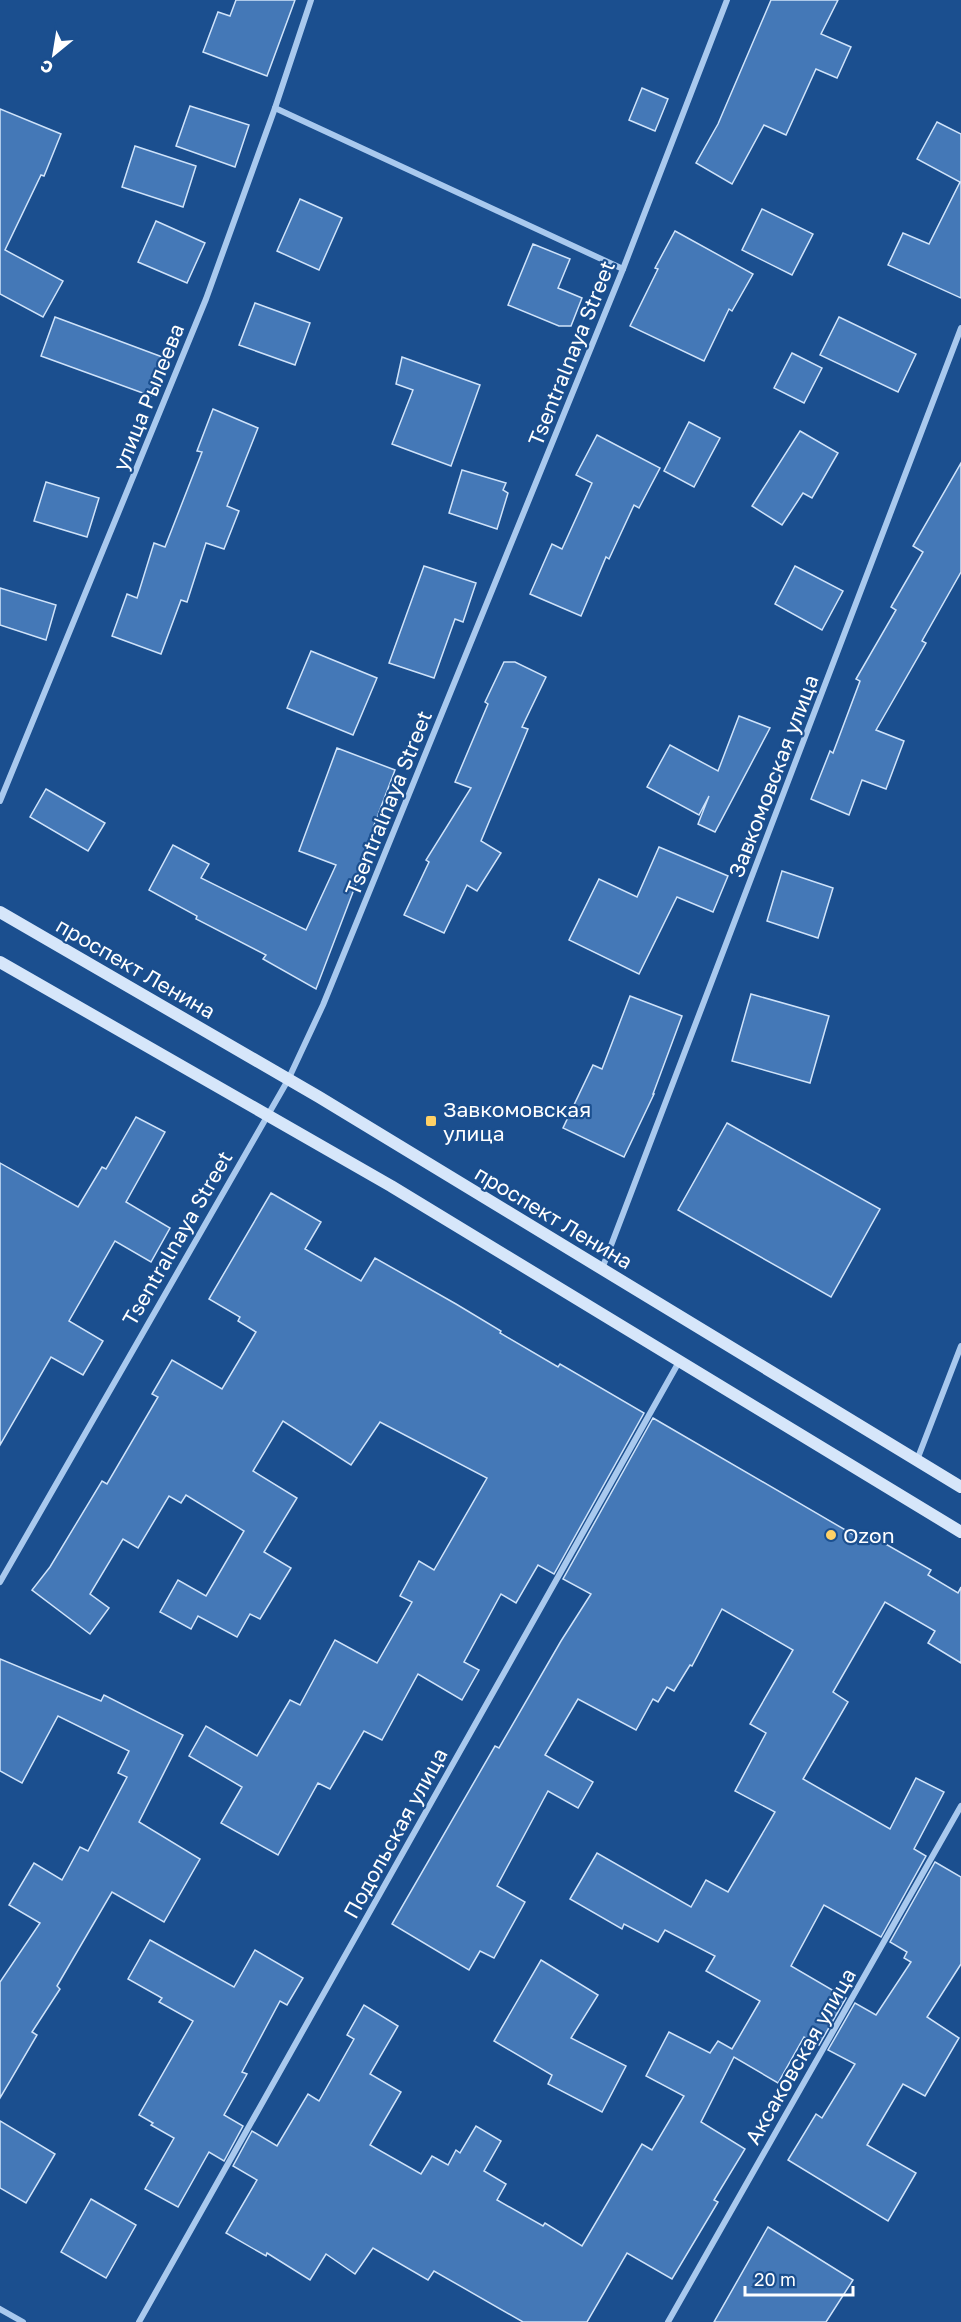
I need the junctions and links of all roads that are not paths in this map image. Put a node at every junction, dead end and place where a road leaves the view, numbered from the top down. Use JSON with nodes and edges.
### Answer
{"nodes":[{"id":1,"x":310,"y":0,"type":"edge"},
{"id":2,"x":727,"y":0,"type":"edge"},
{"id":3,"x":275,"y":108,"type":"junction"},
{"id":4,"x":623,"y":269,"type":"junction"},
{"id":5,"x":961,"y":328,"type":"edge"},
{"id":6,"x":0,"y":801,"type":"edge"},
{"id":7,"x":0,"y":912,"type":"edge"},
{"id":8,"x":0,"y":962,"type":"edge"},
{"id":9,"x":288,"y":1080,"type":"junction"},
{"id":10,"x":266,"y":1116,"type":"junction"},
{"id":11,"x":602,"y":1269,"type":"junction"},
{"id":12,"x":961,"y":1346,"type":"edge"},
{"id":13,"x":680,"y":1360,"type":"junction"},
{"id":14,"x":916,"y":1461,"type":"junction"},
{"id":15,"x":961,"y":1487,"type":"edge"},
{"id":16,"x":961,"y":1532,"type":"edge"},
{"id":17,"x":0,"y":1582,"type":"edge"},
{"id":18,"x":961,"y":1806,"type":"edge"},
{"id":19,"x":0,"y":2309,"type":"edge"},
{"id":20,"x":22,"y":2322,"type":"edge"},
{"id":21,"x":139,"y":2322,"type":"edge"},
{"id":22,"x":668,"y":2322,"type":"edge"}],
"edges":[{"from":1,"to":3,"type":"street","name":"улица Рылеева"},
{"from":2,"to":4,"type":"street","name":"Tsentralnaya Street"},
{"from":3,"to":4,"type":"street"},
{"from":3,"to":6,"type":"street","name":"улица Рылеева"},
{"from":4,"to":9,"type":"street","name":"Tsentralnaya Street"},
{"from":5,"to":11,"type":"street","name":"Завкомовская улица"},
{"from":7,"to":9,"type":"main road","name":"проспект Ленина"},
{"from":8,"to":10,"type":"main road"},
{"from":9,"to":10,"type":"street","name":"Tsentralnaya Street"},
{"from":9,"to":11,"type":"main road","name":"проспект Ленина"},
{"from":10,"to":13,"type":"main road"},
{"from":10,"to":17,"type":"street","name":"Tsentralnaya Street"},
{"from":11,"to":14,"type":"main road","name":"проспект Ленина"},
{"from":12,"to":14,"type":"street"},
{"from":13,"to":16,"type":"main road"},
{"from":13,"to":21,"type":"street","name":"Подольская улица"},
{"from":14,"to":15,"type":"main road","name":"проспект Ленина"},
{"from":18,"to":22,"type":"street","name":"Аксаковская улица"},
{"from":19,"to":20,"type":"street"}]}
